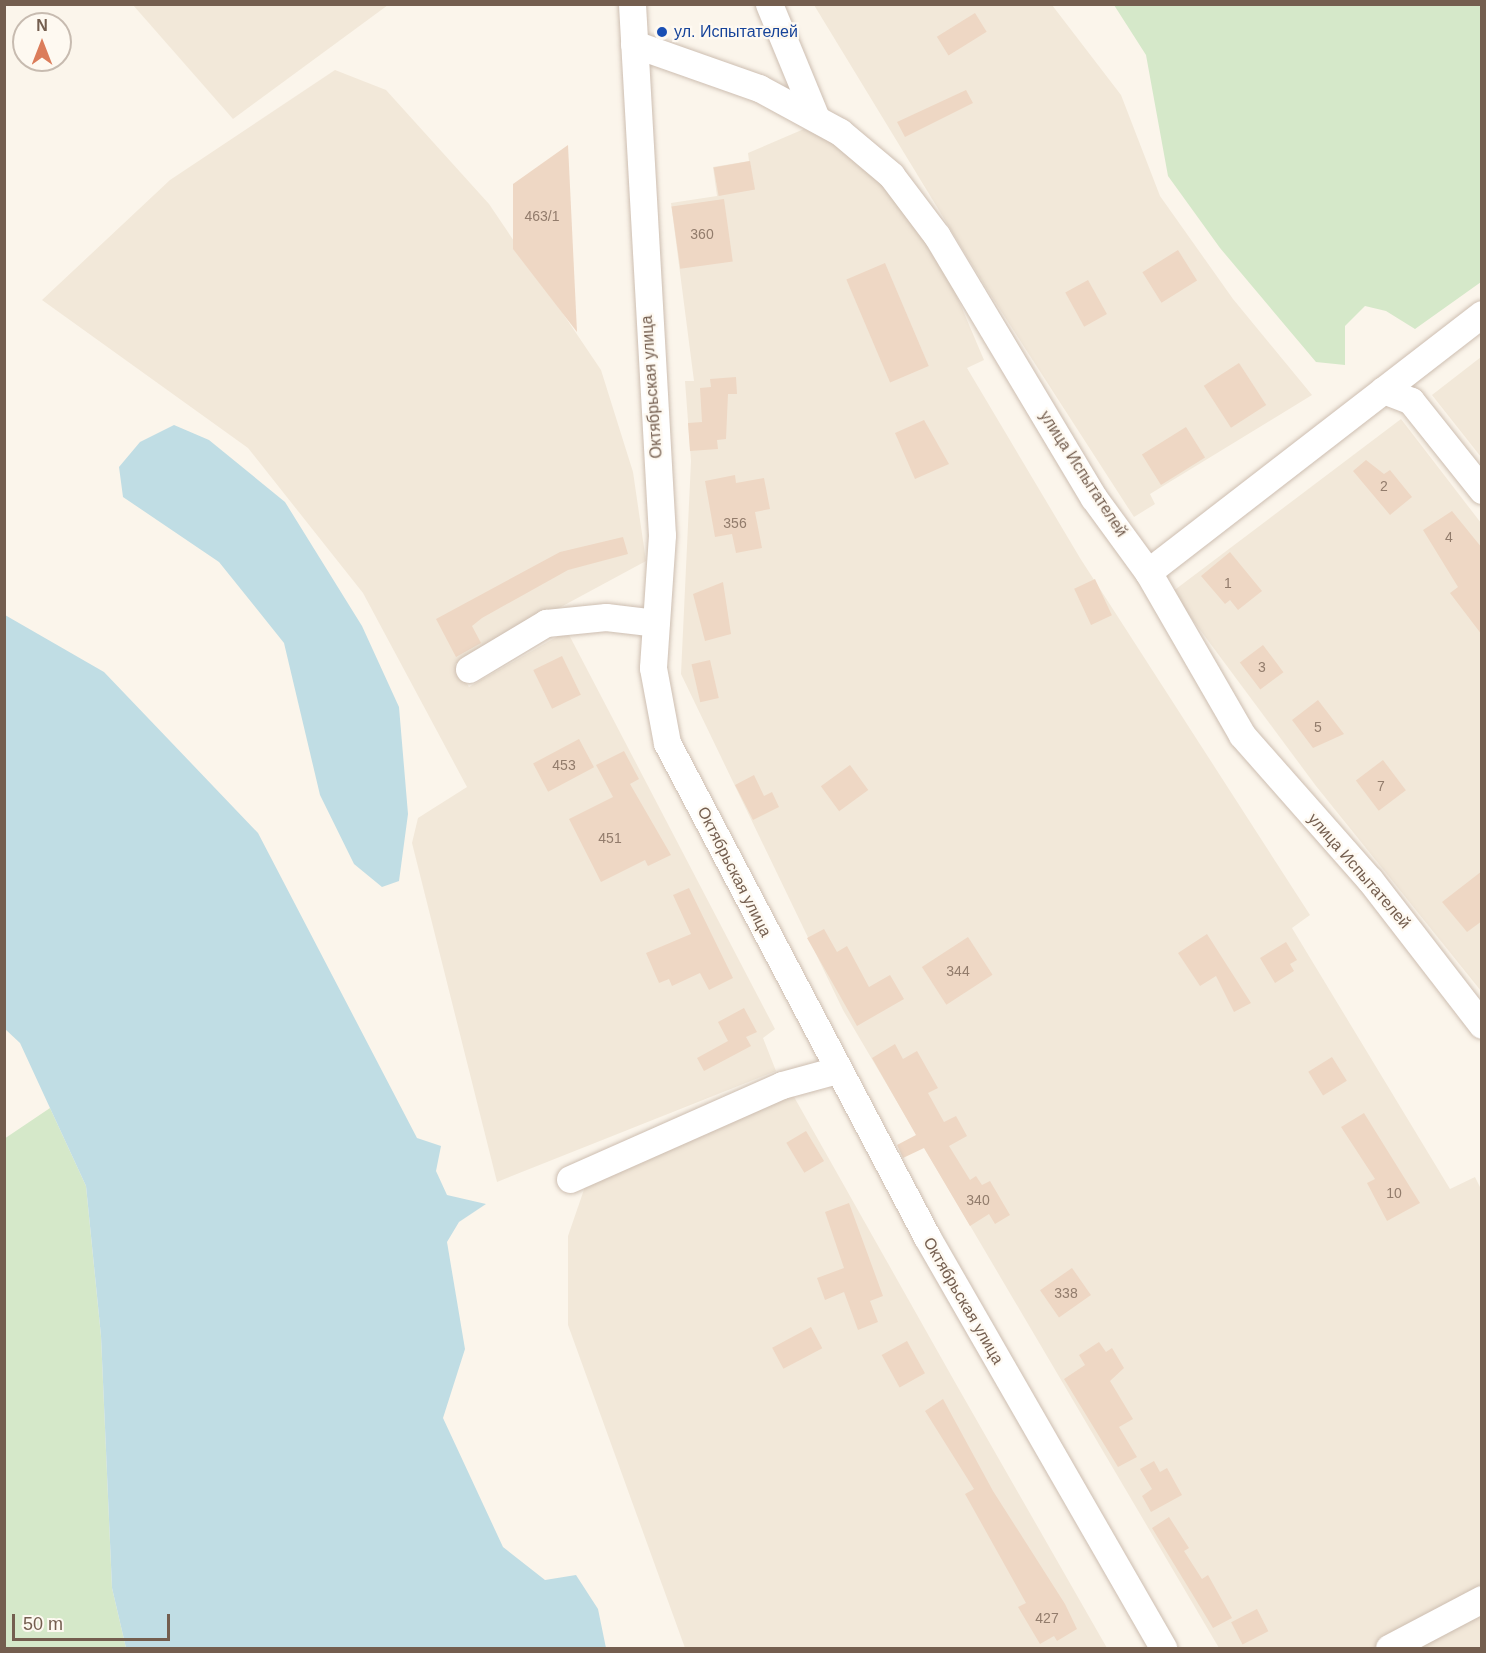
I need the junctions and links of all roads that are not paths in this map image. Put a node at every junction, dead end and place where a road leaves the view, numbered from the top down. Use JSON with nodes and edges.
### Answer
{"nodes":[{"id":1,"x":632,"y":4,"type":"edge"},
{"id":2,"x":769,"y":4,"type":"edge"},
{"id":3,"x":634,"y":44,"type":"junction"},
{"id":4,"x":816,"y":118,"type":"junction"},
{"id":5,"x":1482,"y":314,"type":"edge"},
{"id":6,"x":1383,"y":390,"type":"junction"},
{"id":7,"x":1482,"y":490,"type":"edge"},
{"id":8,"x":1148,"y":572,"type":"junction"},
{"id":9,"x":656,"y":623,"type":"junction"},
{"id":10,"x":469,"y":669,"type":"dead end"},
{"id":11,"x":1482,"y":1025,"type":"edge"},
{"id":12,"x":837,"y":1070,"type":"junction"},
{"id":13,"x":570,"y":1179,"type":"dead end"},
{"id":14,"x":1482,"y":1599,"type":"edge"},
{"id":15,"x":1162,"y":1648,"type":"edge"},
{"id":16,"x":1389,"y":1648,"type":"edge"}],
"edges":[{"from":1,"to":3,"type":"street","name":"Октябрьская улица"},
{"from":2,"to":4,"type":"street"},
{"from":3,"to":4,"type":"street","name":"улица Испытателей"},
{"from":3,"to":9,"type":"street","name":"Октябрьская улица"},
{"from":4,"to":8,"type":"street","name":"улица Испытателей"},
{"from":5,"to":6,"type":"street"},
{"from":6,"to":7,"type":"street"},
{"from":6,"to":8,"type":"street"},
{"from":8,"to":11,"type":"street","name":"улица Испытателей"},
{"from":9,"to":10,"type":"street"},
{"from":9,"to":12,"type":"street","name":"Октябрьская улица"},
{"from":12,"to":13,"type":"street"},
{"from":12,"to":15,"type":"street","name":"Октябрьская улица"},
{"from":14,"to":16,"type":"street"}]}
